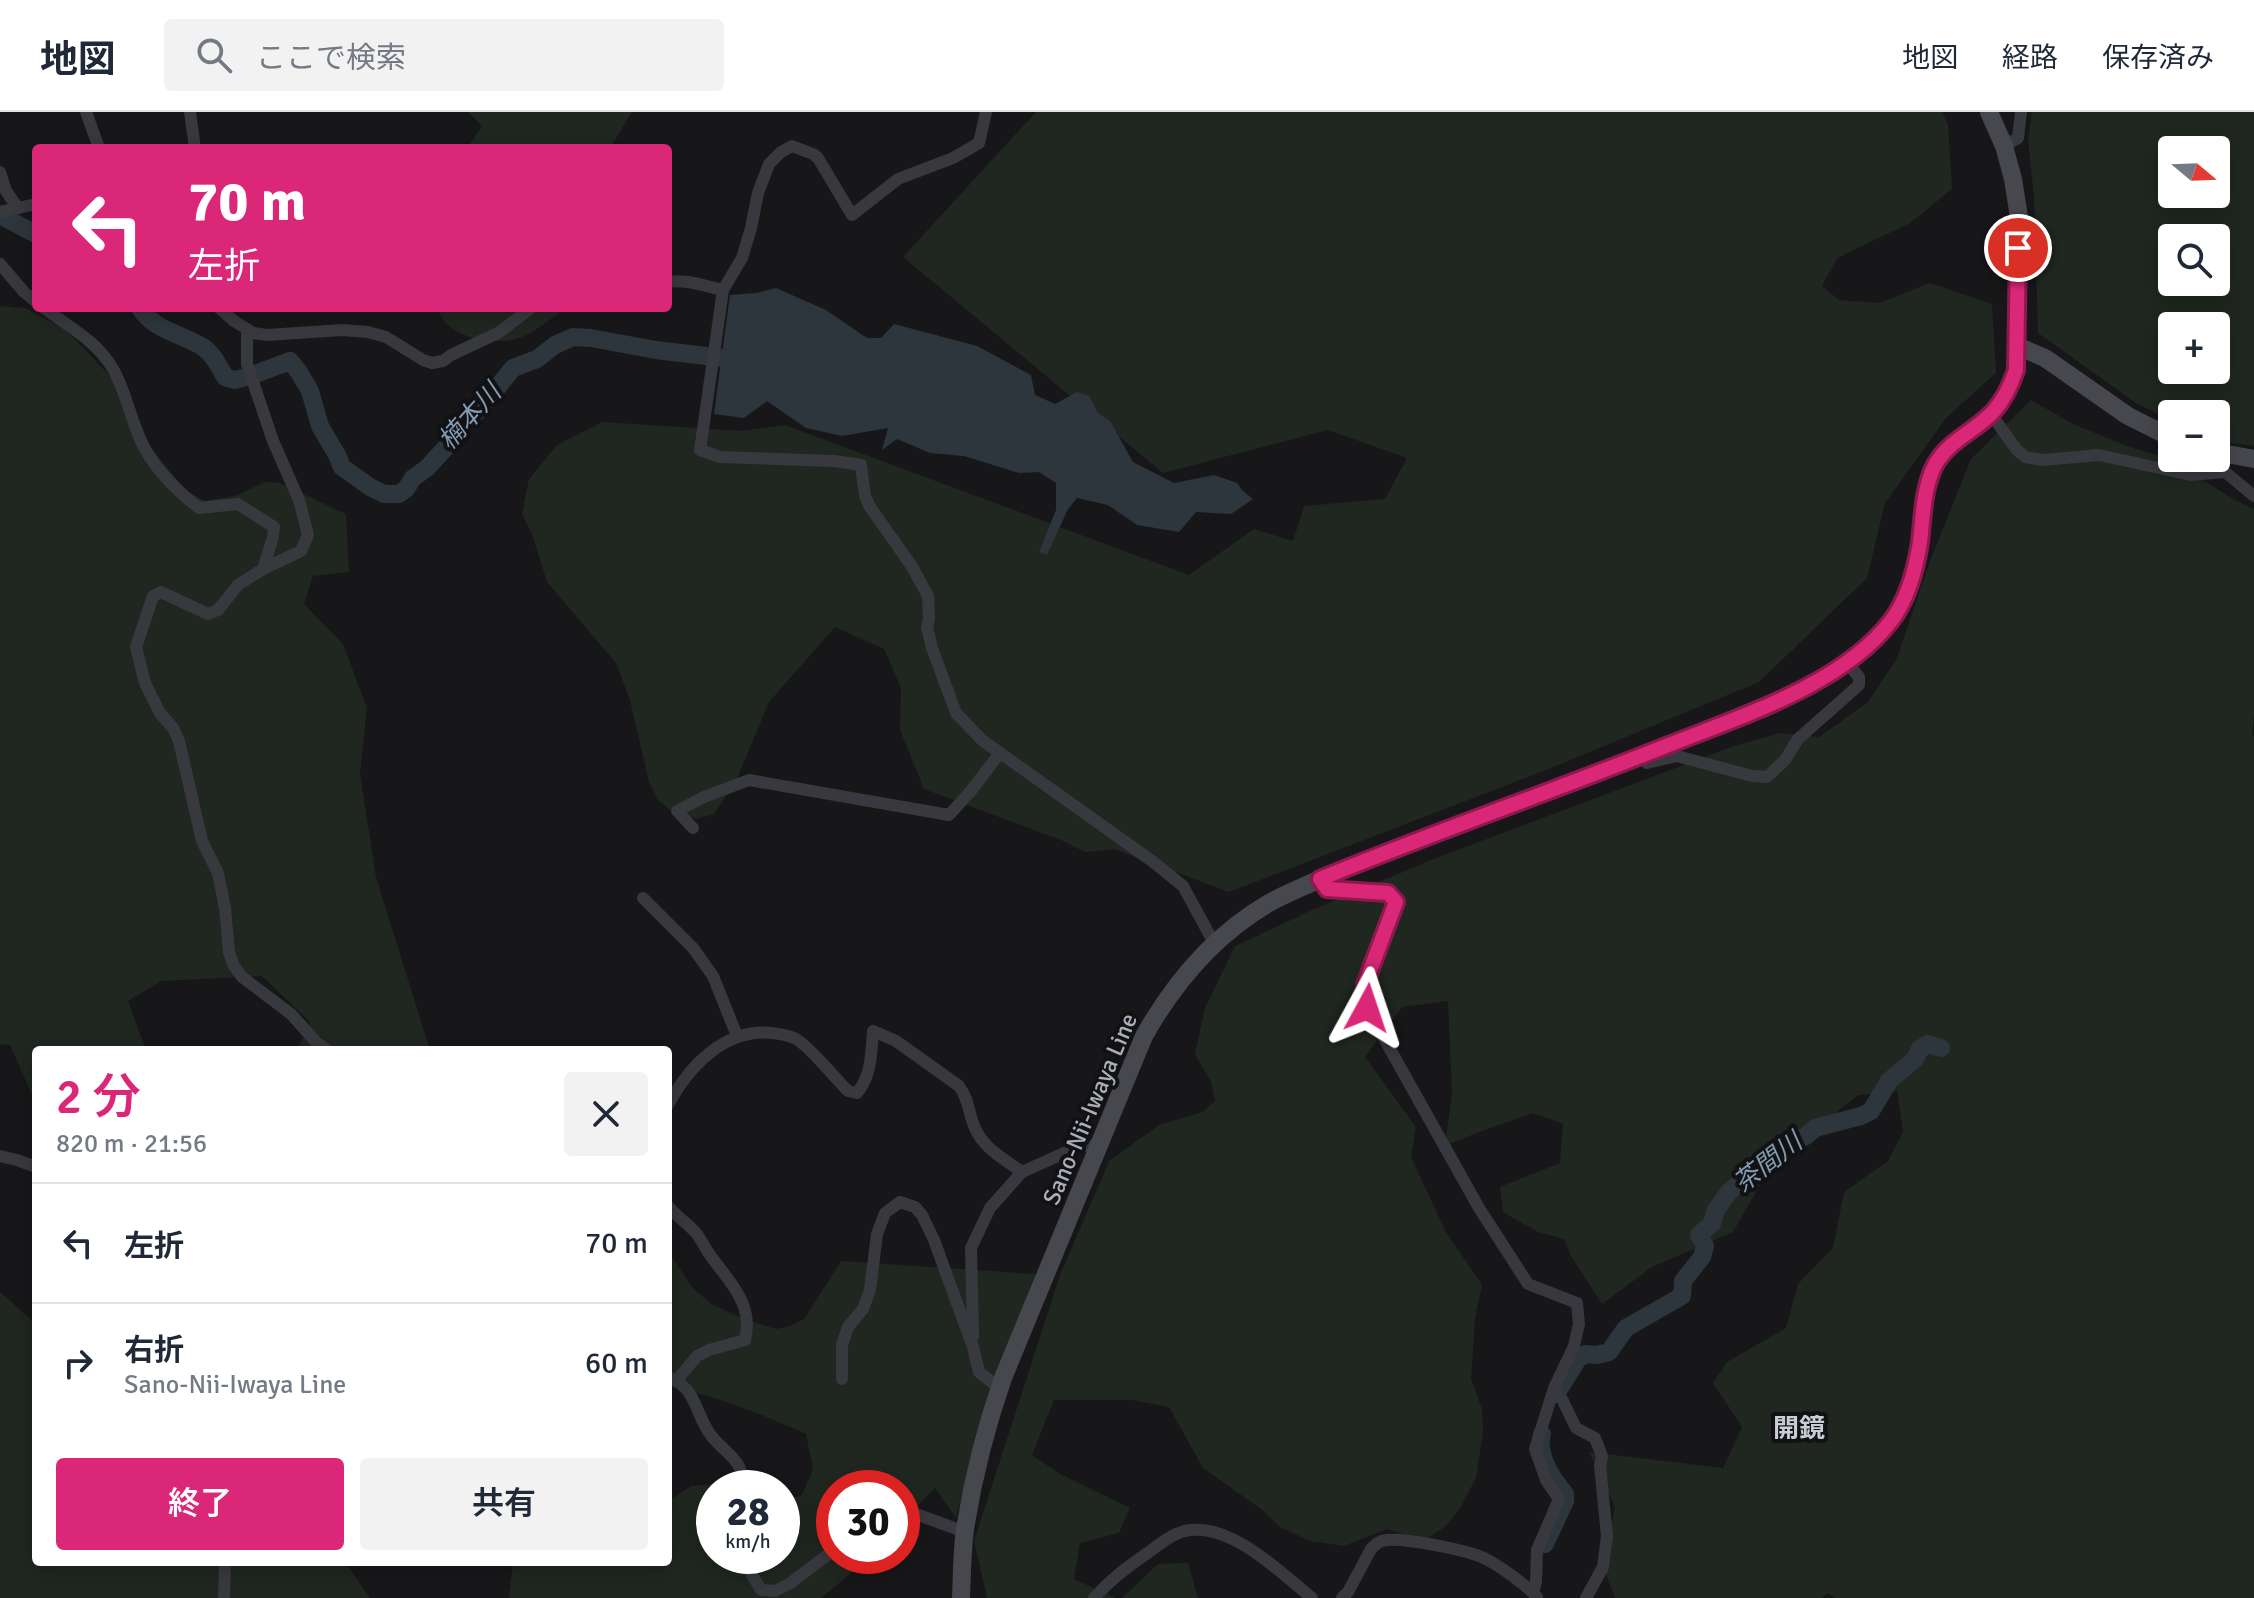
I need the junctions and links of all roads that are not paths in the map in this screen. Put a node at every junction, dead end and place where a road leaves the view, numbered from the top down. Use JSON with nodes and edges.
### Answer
{"nodes":[{"id":1,"x":86,"y":112,"type":"edge"},
{"id":2,"x":190,"y":112,"type":"edge"},
{"id":3,"x":986,"y":112,"type":"edge"},
{"id":4,"x":1989,"y":112,"type":"edge"},
{"id":5,"x":2021,"y":112,"type":"edge"},
{"id":6,"x":98,"y":144,"type":"edge"},
{"id":7,"x":194,"y":144,"type":"edge"},
{"id":8,"x":2004,"y":146,"type":"junction"},
{"id":9,"x":0,"y":172,"type":"edge"},
{"id":10,"x":32,"y":205,"type":"edge"},
{"id":11,"x":18,"y":208,"type":"junction"},
{"id":12,"x":0,"y":212,"type":"edge"},
{"id":13,"x":0,"y":264,"type":"edge"},
{"id":14,"x":672,"y":282,"type":"edge"},
{"id":15,"x":723,"y":290,"type":"junction"},
{"id":16,"x":32,"y":299,"type":"edge"},
{"id":17,"x":50,"y":312,"type":"edge"},
{"id":18,"x":224,"y":312,"type":"edge"},
{"id":19,"x":526,"y":312,"type":"edge"},
{"id":20,"x":247,"y":329,"type":"junction"},
{"id":21,"x":2017,"y":346,"type":"junction"},
{"id":22,"x":1991,"y":414,"type":"junction"},
{"id":23,"x":2158,"y":431,"type":"edge"},
{"id":24,"x":2230,"y":455,"type":"edge"},
{"id":25,"x":2254,"y":459,"type":"edge"},
{"id":26,"x":2254,"y":496,"type":"edge"},
{"id":27,"x":263,"y":569,"type":"junction"},
{"id":28,"x":1847,"y":663,"type":"junction"},
{"id":29,"x":1000,"y":753,"type":"junction"},
{"id":30,"x":1641,"y":756,"type":"junction"},
{"id":31,"x":693,"y":828,"type":"dead end"},
{"id":32,"x":1320,"y":879,"type":"junction"},
{"id":33,"x":643,"y":898,"type":"dead end"},
{"id":34,"x":1214,"y":943,"type":"junction"},
{"id":35,"x":737,"y":1036,"type":"junction"},
{"id":36,"x":322,"y":1046,"type":"edge"},
{"id":37,"x":672,"y":1099,"type":"edge"},
{"id":38,"x":1099,"y":1148,"type":"junction"},
{"id":39,"x":0,"y":1156,"type":"edge"},
{"id":40,"x":32,"y":1166,"type":"edge"},
{"id":41,"x":1022,"y":1172,"type":"junction"},
{"id":42,"x":672,"y":1210,"type":"edge"},
{"id":43,"x":973,"y":1347,"type":"junction"},
{"id":44,"x":672,"y":1379,"type":"edge"},
{"id":45,"x":842,"y":1379,"type":"dead end"},
{"id":46,"x":999,"y":1388,"type":"junction"},
{"id":47,"x":1558,"y":1392,"type":"junction"},
{"id":48,"x":741,"y":1470,"type":"edge"},
{"id":49,"x":920,"y":1516,"type":"edge"},
{"id":50,"x":965,"y":1532,"type":"junction"},
{"id":51,"x":816,"y":1564,"type":"edge"},
{"id":52,"x":225,"y":1566,"type":"edge"},
{"id":53,"x":752,"y":1574,"type":"edge"},
{"id":54,"x":1535,"y":1595,"type":"edge"},
{"id":55,"x":224,"y":1598,"type":"edge"},
{"id":56,"x":961,"y":1598,"type":"edge"},
{"id":57,"x":1094,"y":1598,"type":"edge"},
{"id":58,"x":1312,"y":1598,"type":"edge"},
{"id":59,"x":1342,"y":1598,"type":"edge"},
{"id":60,"x":1586,"y":1598,"type":"edge"}],
"edges":[{"from":1,"to":6,"type":"street"},
{"from":2,"to":7,"type":"street"},
{"from":3,"to":15,"type":"street"},
{"from":4,"to":8,"type":"main road","name":"Sano-Nii-Iwaya Line"},
{"from":5,"to":8,"type":"street"},
{"from":8,"to":21,"type":"main road","name":"Sano-Nii-Iwaya Line"},
{"from":9,"to":11,"type":"street"},
{"from":10,"to":11,"type":"street"},
{"from":11,"to":12,"type":"street"},
{"from":13,"to":16,"type":"street"},
{"from":14,"to":15,"type":"street"},
{"from":15,"to":29,"type":"street"},
{"from":17,"to":27,"type":"street"},
{"from":18,"to":20,"type":"street"},
{"from":19,"to":20,"type":"street"},
{"from":20,"to":27,"type":"street"},
{"from":21,"to":22,"type":"main road","name":"Sano-Nii-Iwaya Line"},
{"from":21,"to":23,"type":"main road"},
{"from":22,"to":26,"type":"street"},
{"from":22,"to":28,"type":"main road","name":"Sano-Nii-Iwaya Line"},
{"from":24,"to":25,"type":"main road"},
{"from":27,"to":36,"type":"street"},
{"from":28,"to":30,"type":"main road","name":"Sano-Nii-Iwaya Line"},
{"from":28,"to":30,"type":"street"},
{"from":29,"to":31,"type":"street"},
{"from":29,"to":34,"type":"street"},
{"from":30,"to":32,"type":"main road","name":"Sano-Nii-Iwaya Line"},
{"from":32,"to":34,"type":"main road","name":"Sano-Nii-Iwaya Line"},
{"from":32,"to":47,"type":"street"},
{"from":33,"to":35,"type":"street"},
{"from":34,"to":38,"type":"main road","name":"Sano-Nii-Iwaya Line"},
{"from":35,"to":37,"type":"street"},
{"from":35,"to":41,"type":"street"},
{"from":38,"to":41,"type":"street"},
{"from":38,"to":46,"type":"main road","name":"Sano-Nii-Iwaya Line"},
{"from":39,"to":40,"type":"street"},
{"from":41,"to":43,"type":"street"},
{"from":42,"to":44,"type":"street"},
{"from":43,"to":45,"type":"street"},
{"from":43,"to":46,"type":"street"},
{"from":44,"to":48,"type":"street"},
{"from":46,"to":50,"type":"main road","name":"Sano-Nii-Iwaya Line"},
{"from":47,"to":54,"type":"street"},
{"from":47,"to":60,"type":"street"},
{"from":49,"to":50,"type":"street"},
{"from":50,"to":56,"type":"main road","name":"Sano-Nii-Iwaya Line"},
{"from":51,"to":53,"type":"street"},
{"from":52,"to":55,"type":"street"},
{"from":54,"to":59,"type":"street"},
{"from":57,"to":58,"type":"street"}]}
